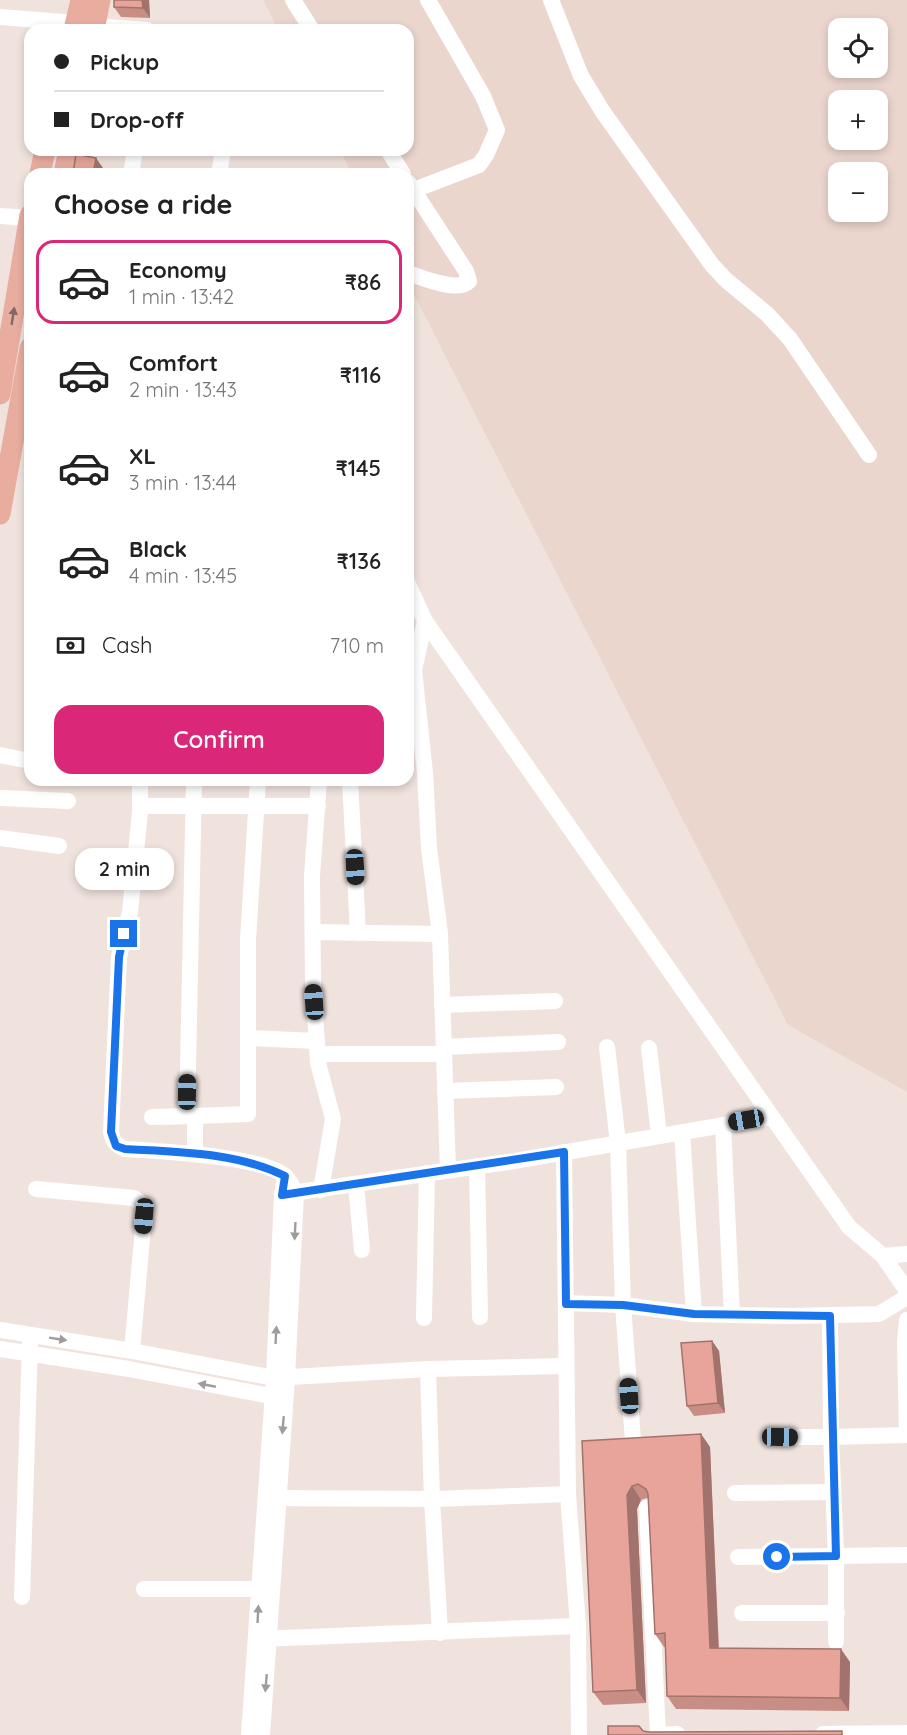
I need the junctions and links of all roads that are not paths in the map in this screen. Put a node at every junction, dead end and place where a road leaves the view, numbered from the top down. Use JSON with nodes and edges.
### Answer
{"nodes":[{"id":1,"x":12,"y":0,"type":"edge"},
{"id":2,"x":81,"y":0,"type":"edge"},
{"id":3,"x":100,"y":0,"type":"edge"},
{"id":4,"x":293,"y":0,"type":"edge"},
{"id":5,"x":428,"y":0,"type":"edge"},
{"id":6,"x":551,"y":0,"type":"edge"},
{"id":7,"x":5,"y":17,"type":"edge"},
{"id":8,"x":60,"y":24,"type":"edge"},
{"id":9,"x":84,"y":24,"type":"edge"},
{"id":10,"x":86,"y":24,"type":"edge"},
{"id":11,"x":308,"y":24,"type":"edge"},
{"id":12,"x":414,"y":185,"type":"edge"},
{"id":13,"x":414,"y":191,"type":"edge"},
{"id":14,"x":0,"y":216,"type":"edge"},
{"id":15,"x":24,"y":217,"type":"edge"},
{"id":16,"x":24,"y":252,"type":"edge"},
{"id":17,"x":414,"y":275,"type":"edge"},
{"id":18,"x":24,"y":368,"type":"edge"},
{"id":19,"x":0,"y":394,"type":"edge"},
{"id":20,"x":8,"y":422,"type":"edge"},
{"id":21,"x":869,"y":455,"type":"dead end"},
{"id":22,"x":0,"y":514,"type":"edge"},
{"id":23,"x":414,"y":598,"type":"edge"},
{"id":24,"x":424,"y":621,"type":"junction"},
{"id":25,"x":414,"y":658,"type":"edge"},
{"id":26,"x":414,"y":670,"type":"edge"},
{"id":27,"x":0,"y":755,"type":"edge"},
{"id":28,"x":24,"y":760,"type":"edge"},
{"id":29,"x":140,"y":786,"type":"edge"},
{"id":30,"x":194,"y":786,"type":"edge"},
{"id":31,"x":258,"y":786,"type":"edge"},
{"id":32,"x":319,"y":786,"type":"edge"},
{"id":33,"x":350,"y":786,"type":"edge"},
{"id":34,"x":0,"y":798,"type":"edge"},
{"id":35,"x":68,"y":801,"type":"dead end"},
{"id":36,"x":194,"y":805,"type":"junction"},
{"id":37,"x":140,"y":806,"type":"junction"},
{"id":38,"x":318,"y":806,"type":"junction"},
{"id":39,"x":257,"y":807,"type":"junction"},
{"id":40,"x":0,"y":838,"type":"edge"},
{"id":41,"x":59,"y":846,"type":"dead end"},
{"id":42,"x":312,"y":932,"type":"junction"},
{"id":43,"x":358,"y":933,"type":"junction"},
{"id":44,"x":440,"y":934,"type":"junction"},
{"id":45,"x":555,"y":1001,"type":"dead end"},
{"id":46,"x":442,"y":1005,"type":"junction"},
{"id":47,"x":249,"y":1038,"type":"junction"},
{"id":48,"x":558,"y":1042,"type":"dead end"},
{"id":49,"x":607,"y":1047,"type":"dead end"},
{"id":50,"x":317,"y":1048,"type":"junction"},
{"id":51,"x":649,"y":1048,"type":"dead end"},
{"id":52,"x":444,"y":1050,"type":"junction"},
{"id":53,"x":556,"y":1087,"type":"dead end"},
{"id":54,"x":445,"y":1091,"type":"junction"},
{"id":55,"x":191,"y":1116,"type":"junction"},
{"id":56,"x":152,"y":1117,"type":"dead end"},
{"id":57,"x":770,"y":1117,"type":"junction"},
{"id":58,"x":723,"y":1125,"type":"junction"},
{"id":59,"x":682,"y":1132,"type":"junction"},
{"id":60,"x":660,"y":1135,"type":"junction"},
{"id":61,"x":618,"y":1143,"type":"junction"},
{"id":62,"x":564,"y":1152,"type":"junction"},
{"id":63,"x":195,"y":1153,"type":"junction"},
{"id":64,"x":477,"y":1166,"type":"junction"},
{"id":65,"x":448,"y":1170,"type":"junction"},
{"id":66,"x":427,"y":1173,"type":"junction"},
{"id":67,"x":356,"y":1184,"type":"junction"},
{"id":68,"x":36,"y":1189,"type":"dead end"},
{"id":69,"x":321,"y":1190,"type":"junction"},
{"id":70,"x":289,"y":1194,"type":"junction"},
{"id":71,"x":362,"y":1250,"type":"dead end"},
{"id":72,"x":907,"y":1254,"type":"edge"},
{"id":73,"x":883,"y":1256,"type":"junction"},
{"id":74,"x":907,"y":1291,"type":"edge"},
{"id":75,"x":907,"y":1297,"type":"edge"},
{"id":76,"x":566,"y":1304,"type":"junction"},
{"id":77,"x":623,"y":1305,"type":"junction"},
{"id":78,"x":694,"y":1314,"type":"junction"},
{"id":79,"x":732,"y":1315,"type":"junction"},
{"id":80,"x":830,"y":1316,"type":"junction"},
{"id":81,"x":480,"y":1317,"type":"dead end"},
{"id":82,"x":424,"y":1318,"type":"dead end"},
{"id":83,"x":907,"y":1320,"type":"edge"},
{"id":84,"x":0,"y":1330,"type":"edge"},
{"id":85,"x":31,"y":1335,"type":"junction"},
{"id":86,"x":0,"y":1349,"type":"edge"},
{"id":87,"x":132,"y":1351,"type":"junction"},
{"id":88,"x":30,"y":1354,"type":"junction"},
{"id":89,"x":566,"y":1366,"type":"junction"},
{"id":90,"x":428,"y":1369,"type":"junction"},
{"id":91,"x":280,"y":1378,"type":"junction"},
{"id":92,"x":279,"y":1398,"type":"junction"},
{"id":93,"x":907,"y":1434,"type":"edge"},
{"id":94,"x":780,"y":1437,"type":"dead end"},
{"id":95,"x":831,"y":1437,"type":"junction"},
{"id":96,"x":633,"y":1441,"type":"edge"},
{"id":97,"x":833,"y":1492,"type":"junction"},
{"id":98,"x":735,"y":1493,"type":"dead end"},
{"id":99,"x":568,"y":1494,"type":"junction"},
{"id":100,"x":271,"y":1498,"type":"junction"},
{"id":101,"x":432,"y":1499,"type":"junction"},
{"id":102,"x":647,"y":1508,"type":"edge"},
{"id":103,"x":907,"y":1555,"type":"edge"},
{"id":104,"x":836,"y":1556,"type":"junction"},
{"id":105,"x":738,"y":1557,"type":"dead end"},
{"id":106,"x":144,"y":1589,"type":"dead end"},
{"id":107,"x":259,"y":1589,"type":"junction"},
{"id":108,"x":22,"y":1597,"type":"dead end"},
{"id":109,"x":742,"y":1613,"type":"dead end"},
{"id":110,"x":837,"y":1613,"type":"junction"},
{"id":111,"x":578,"y":1626,"type":"junction"},
{"id":112,"x":440,"y":1633,"type":"junction"},
{"id":113,"x":263,"y":1639,"type":"junction"},
{"id":114,"x":836,"y":1642,"type":"dead end"},
{"id":115,"x":907,"y":1733,"type":"edge"},
{"id":116,"x":694,"y":1734,"type":"edge"},
{"id":117,"x":812,"y":1734,"type":"edge"},
{"id":118,"x":249,"y":1735,"type":"edge"},
{"id":119,"x":262,"y":1735,"type":"edge"},
{"id":120,"x":579,"y":1735,"type":"edge"}],
"edges":[{"from":1,"to":7,"type":"street"},
{"from":2,"to":9,"type":"main road"},
{"from":3,"to":10,"type":"main road"},
{"from":4,"to":11,"type":"street"},
{"from":5,"to":12,"type":"street"},
{"from":6,"to":21,"type":"street"},
{"from":7,"to":8,"type":"street"},
{"from":13,"to":17,"type":"street"},
{"from":14,"to":15,"type":"street"},
{"from":19,"to":16,"type":"main road","one_way":true},
{"from":18,"to":20,"type":"main road"},
{"from":20,"to":22,"type":"main road"},
{"from":23,"to":24,"type":"street"},
{"from":24,"to":25,"type":"street"},
{"from":24,"to":57,"type":"street"},
{"from":26,"to":44,"type":"street"},
{"from":27,"to":28,"type":"street"},
{"from":29,"to":37,"type":"street"},
{"from":30,"to":36,"type":"street"},
{"from":31,"to":39,"type":"street"},
{"from":32,"to":38,"type":"street"},
{"from":33,"to":43,"type":"street"},
{"from":34,"to":35,"type":"street"},
{"from":36,"to":37,"type":"street"},
{"from":36,"to":39,"type":"street"},
{"from":36,"to":55,"type":"street"},
{"from":37,"to":63,"type":"street"},
{"from":38,"to":39,"type":"street"},
{"from":38,"to":42,"type":"street"},
{"from":39,"to":47,"type":"street"},
{"from":40,"to":41,"type":"street"},
{"from":42,"to":43,"type":"street"},
{"from":42,"to":50,"type":"street"},
{"from":43,"to":44,"type":"street"},
{"from":44,"to":46,"type":"street"},
{"from":45,"to":46,"type":"street"},
{"from":46,"to":52,"type":"street"},
{"from":47,"to":50,"type":"street"},
{"from":47,"to":55,"type":"street"},
{"from":48,"to":52,"type":"street"},
{"from":49,"to":61,"type":"street"},
{"from":50,"to":52,"type":"street"},
{"from":50,"to":69,"type":"street"},
{"from":51,"to":60,"type":"street"},
{"from":52,"to":54,"type":"street"},
{"from":53,"to":54,"type":"street"},
{"from":54,"to":65,"type":"street"},
{"from":55,"to":56,"type":"street"},
{"from":55,"to":63,"type":"street"},
{"from":57,"to":58,"type":"street"},
{"from":57,"to":73,"type":"street"},
{"from":58,"to":59,"type":"street"},
{"from":58,"to":79,"type":"street"},
{"from":59,"to":60,"type":"street"},
{"from":59,"to":78,"type":"street"},
{"from":60,"to":61,"type":"street"},
{"from":61,"to":62,"type":"street"},
{"from":61,"to":77,"type":"street"},
{"from":62,"to":64,"type":"street"},
{"from":62,"to":76,"type":"street"},
{"from":63,"to":70,"type":"street"},
{"from":64,"to":65,"type":"street"},
{"from":64,"to":81,"type":"street"},
{"from":65,"to":66,"type":"street"},
{"from":66,"to":67,"type":"street"},
{"from":66,"to":82,"type":"street"},
{"from":67,"to":69,"type":"street"},
{"from":67,"to":71,"type":"street"},
{"from":68,"to":87,"type":"street"},
{"from":69,"to":70,"type":"street"},
{"from":70,"to":91,"type":"street"},
{"from":72,"to":73,"type":"street"},
{"from":73,"to":74,"type":"street"},
{"from":75,"to":80,"type":"street"},
{"from":76,"to":77,"type":"street"},
{"from":76,"to":89,"type":"street"},
{"from":77,"to":78,"type":"street"},
{"from":77,"to":96,"type":"street"},
{"from":78,"to":79,"type":"street"},
{"from":79,"to":80,"type":"street"},
{"from":80,"to":95,"type":"street"},
{"from":83,"to":93,"type":"street"},
{"from":84,"to":85,"type":"street"},
{"from":85,"to":87,"type":"street","one_way":true},
{"from":85,"to":88,"type":"street"},
{"from":86,"to":88,"type":"street"},
{"from":87,"to":91,"type":"street"},
{"from":92,"to":88,"type":"street","one_way":true},
{"from":88,"to":108,"type":"street"},
{"from":89,"to":90,"type":"street"},
{"from":89,"to":99,"type":"street"},
{"from":90,"to":91,"type":"street"},
{"from":90,"to":101,"type":"street"},
{"from":91,"to":92,"type":"street"},
{"from":92,"to":100,"type":"street"},
{"from":93,"to":95,"type":"street"},
{"from":94,"to":95,"type":"street"},
{"from":95,"to":97,"type":"street"},
{"from":97,"to":98,"type":"street"},
{"from":97,"to":104,"type":"street"},
{"from":99,"to":101,"type":"street"},
{"from":99,"to":111,"type":"street"},
{"from":100,"to":101,"type":"street"},
{"from":100,"to":107,"type":"street"},
{"from":100,"to":113,"type":"street"},
{"from":101,"to":112,"type":"street"},
{"from":102,"to":116,"type":"street"},
{"from":103,"to":104,"type":"street"},
{"from":104,"to":105,"type":"street"},
{"from":104,"to":110,"type":"street"},
{"from":106,"to":107,"type":"street"},
{"from":113,"to":107,"type":"street","one_way":true},
{"from":109,"to":110,"type":"street"},
{"from":110,"to":114,"type":"street"},
{"from":111,"to":112,"type":"street"},
{"from":111,"to":120,"type":"street"},
{"from":112,"to":113,"type":"street"},
{"from":113,"to":118,"type":"street"},
{"from":113,"to":119,"type":"street","one_way":true},
{"from":115,"to":117,"type":"street"}]}
